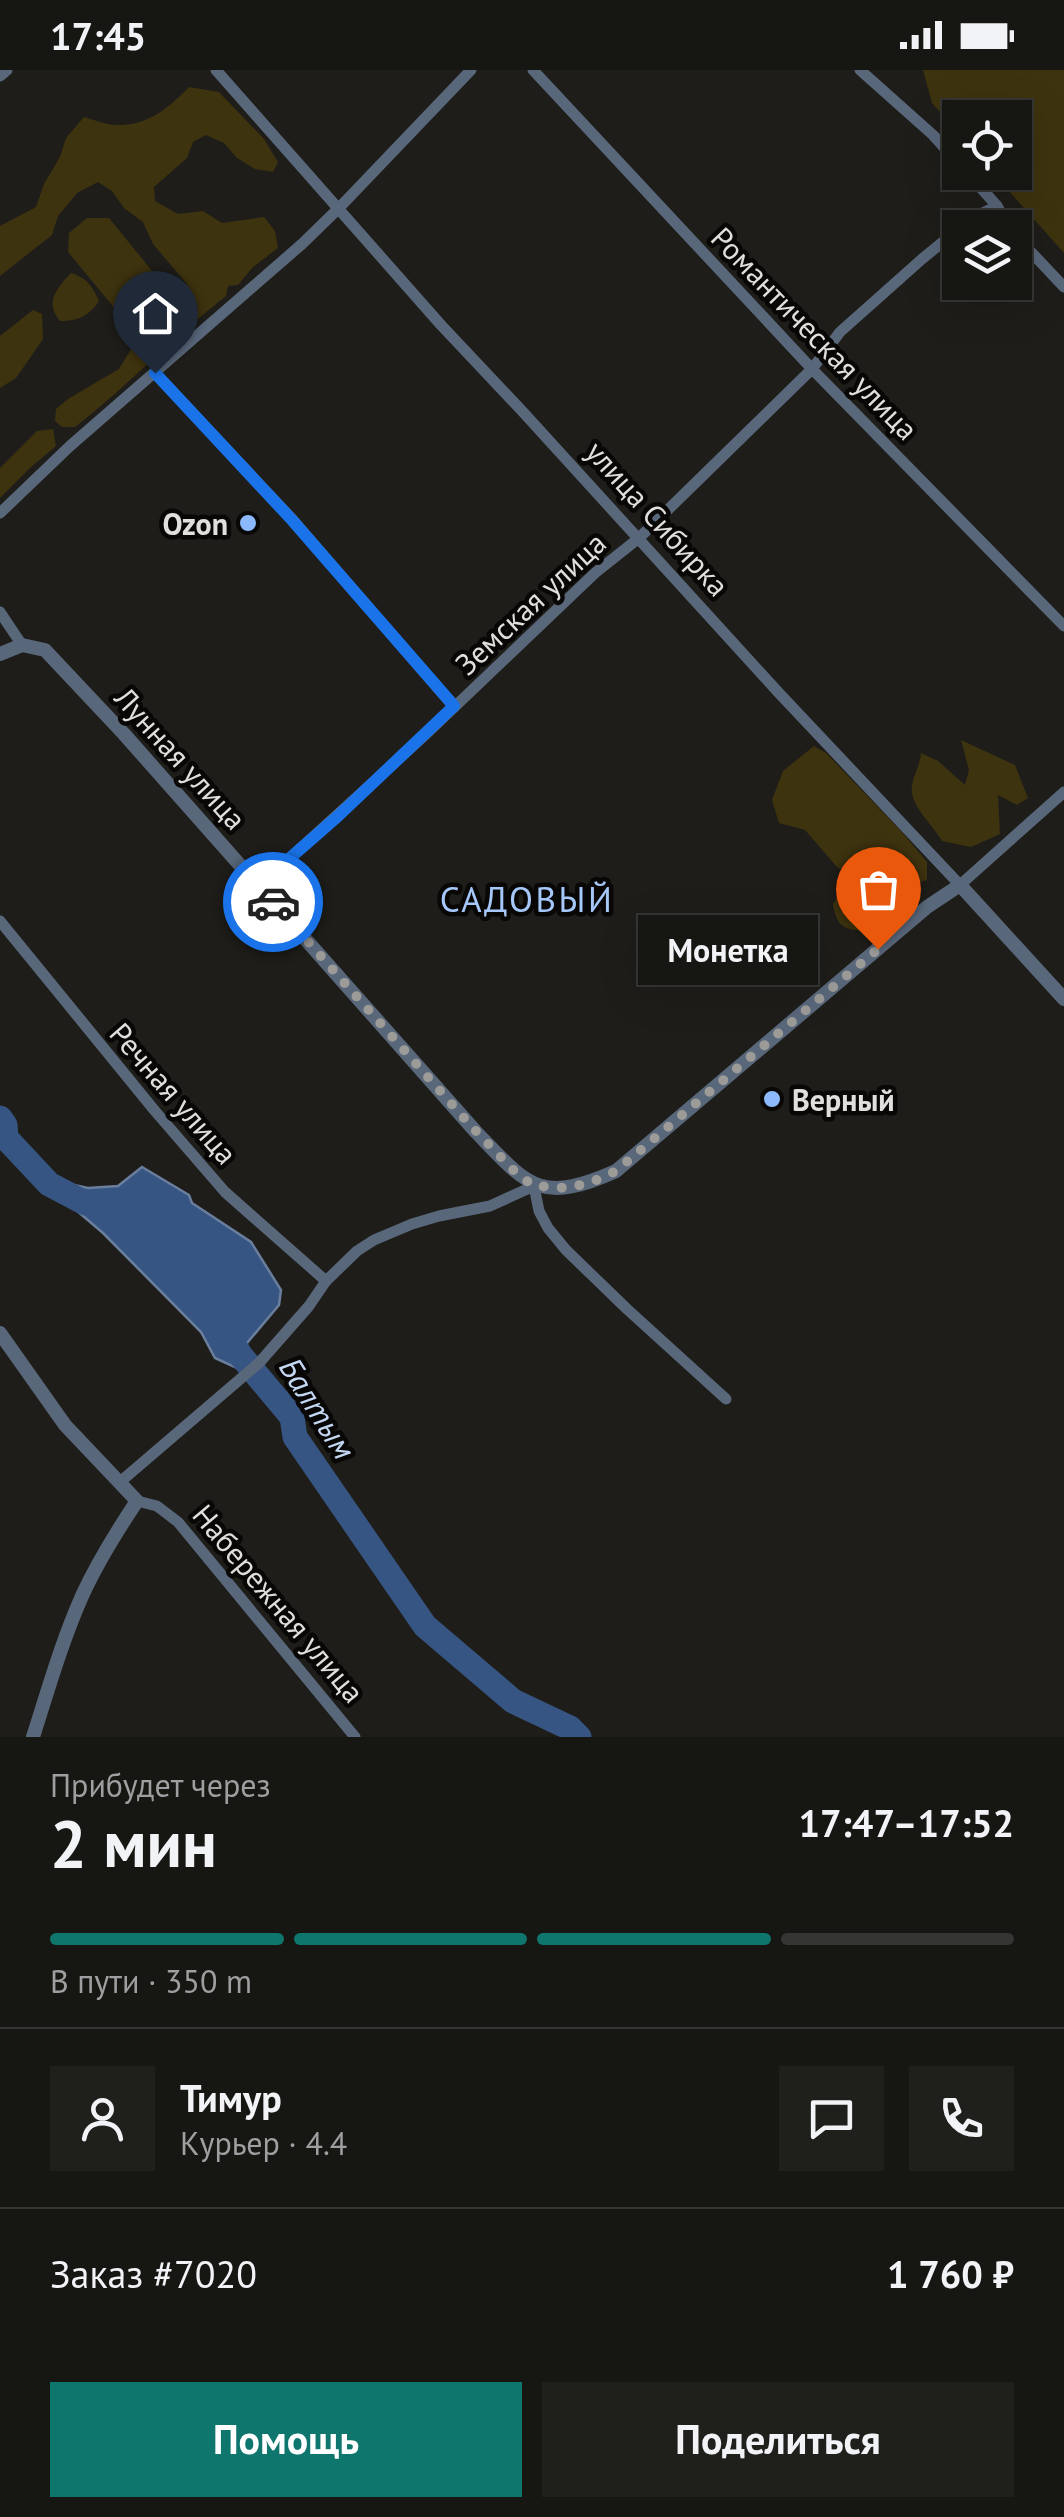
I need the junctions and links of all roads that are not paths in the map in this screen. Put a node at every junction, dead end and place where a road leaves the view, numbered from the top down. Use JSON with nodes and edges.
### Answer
{"nodes":[{"id":1,"x":8,"y":70,"type":"edge"},
{"id":2,"x":216,"y":70,"type":"edge"},
{"id":3,"x":471,"y":70,"type":"edge"},
{"id":4,"x":533,"y":70,"type":"edge"},
{"id":5,"x":860,"y":70,"type":"edge"},
{"id":6,"x":0,"y":76,"type":"edge"},
{"id":7,"x":942,"y":145,"type":"edge"},
{"id":8,"x":982,"y":190,"type":"edge"},
{"id":9,"x":997,"y":206,"type":"junction"},
{"id":10,"x":339,"y":208,"type":"junction"},
{"id":11,"x":989,"y":210,"type":"edge"},
{"id":12,"x":999,"y":210,"type":"edge"},
{"id":13,"x":942,"y":243,"type":"edge"},
{"id":14,"x":1032,"y":254,"type":"edge"},
{"id":15,"x":1064,"y":287,"type":"edge"},
{"id":16,"x":812,"y":369,"type":"junction"},
{"id":17,"x":155,"y":373,"type":"junction"},
{"id":18,"x":0,"y":513,"type":"edge"},
{"id":19,"x":640,"y":538,"type":"junction"},
{"id":20,"x":0,"y":612,"type":"edge"},
{"id":21,"x":1064,"y":626,"type":"edge"},
{"id":22,"x":22,"y":646,"type":"junction"},
{"id":23,"x":0,"y":654,"type":"edge"},
{"id":24,"x":454,"y":706,"type":"junction"},
{"id":25,"x":1064,"y":792,"type":"edge"},
{"id":26,"x":960,"y":885,"type":"junction"},
{"id":27,"x":258,"y":886,"type":"junction"},
{"id":28,"x":0,"y":921,"type":"edge"},
{"id":29,"x":1064,"y":999,"type":"edge"},
{"id":30,"x":534,"y":1186,"type":"junction"},
{"id":31,"x":326,"y":1280,"type":"junction"},
{"id":32,"x":0,"y":1334,"type":"edge"},
{"id":33,"x":726,"y":1399,"type":"dead end"},
{"id":34,"x":120,"y":1482,"type":"junction"},
{"id":35,"x":137,"y":1501,"type":"junction"},
{"id":36,"x":33,"y":1737,"type":"edge"},
{"id":37,"x":355,"y":1737,"type":"edge"}],
"edges":[{"from":1,"to":6,"type":"street"},
{"from":2,"to":10,"type":"street","name":"улица Сибирка"},
{"from":3,"to":10,"type":"street"},
{"from":4,"to":16,"type":"street","name":"Романтическая улица"},
{"from":5,"to":7,"type":"street"},
{"from":8,"to":9,"type":"street"},
{"from":9,"to":11,"type":"street","name":"Земская улица"},
{"from":9,"to":12,"type":"street"},
{"from":10,"to":17,"type":"street"},
{"from":10,"to":19,"type":"street","name":"улица Сибирка"},
{"from":13,"to":16,"type":"street","name":"Земская улица"},
{"from":14,"to":15,"type":"street"},
{"from":16,"to":19,"type":"street","name":"Земская улица"},
{"from":16,"to":21,"type":"street","name":"Романтическая улица"},
{"from":17,"to":18,"type":"street"},
{"from":17,"to":24,"type":"street","name":"Земская улица"},
{"from":19,"to":24,"type":"street","name":"Земская улица"},
{"from":19,"to":26,"type":"street","name":"улица Сибирка"},
{"from":20,"to":22,"type":"street"},
{"from":22,"to":23,"type":"street"},
{"from":22,"to":27,"type":"street","name":"Лунная улица"},
{"from":24,"to":27,"type":"street","name":"Земская улица"},
{"from":25,"to":26,"type":"street"},
{"from":26,"to":29,"type":"street","name":"улица Сибирка"},
{"from":26,"to":30,"type":"street"},
{"from":27,"to":30,"type":"street","name":"Лунная улица"},
{"from":28,"to":31,"type":"street","name":"Речная улица"},
{"from":30,"to":31,"type":"street"},
{"from":30,"to":33,"type":"street"},
{"from":31,"to":34,"type":"street"},
{"from":32,"to":34,"type":"street","name":"Набережная улица"},
{"from":34,"to":35,"type":"street","name":"Набережная улица"},
{"from":35,"to":36,"type":"street"},
{"from":35,"to":37,"type":"street","name":"Набережная улица"}]}
